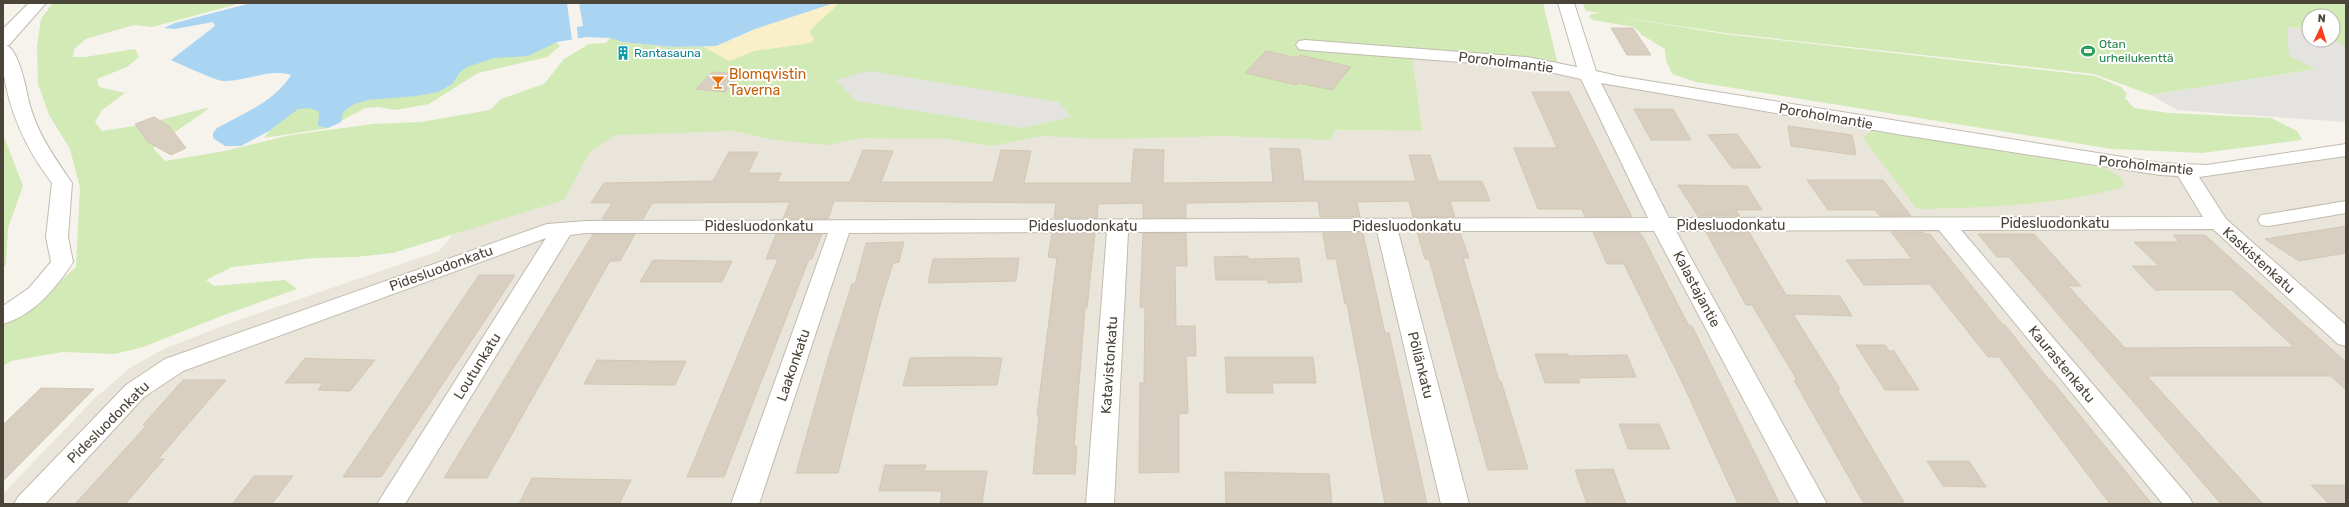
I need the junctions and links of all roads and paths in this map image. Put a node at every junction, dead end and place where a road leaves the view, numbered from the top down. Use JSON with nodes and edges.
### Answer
{"nodes":[{"id":1,"x":38,"y":3,"type":"edge"},
{"id":2,"x":1566,"y":3,"type":"edge"},
{"id":3,"x":3,"y":41,"type":"edge"},
{"id":4,"x":1305,"y":45,"type":"dead end"},
{"id":5,"x":3,"y":50,"type":"edge"},
{"id":6,"x":1588,"y":74,"type":"junction"},
{"id":7,"x":2346,"y":150,"type":"edge"},
{"id":8,"x":2185,"y":171,"type":"junction"},
{"id":9,"x":2346,"y":207,"type":"edge"},
{"id":10,"x":2269,"y":220,"type":"dead end"},
{"id":11,"x":1944,"y":223,"type":"junction"},
{"id":12,"x":2218,"y":223,"type":"junction"},
{"id":13,"x":1118,"y":225,"type":"junction"},
{"id":14,"x":1663,"y":225,"type":"junction"},
{"id":15,"x":841,"y":226,"type":"junction"},
{"id":16,"x":1386,"y":226,"type":"junction"},
{"id":17,"x":563,"y":228,"type":"junction"},
{"id":18,"x":3,"y":316,"type":"edge"},
{"id":19,"x":2346,"y":338,"type":"edge"},
{"id":20,"x":28,"y":504,"type":"edge"},
{"id":21,"x":391,"y":504,"type":"edge"},
{"id":22,"x":745,"y":504,"type":"edge"},
{"id":23,"x":1100,"y":504,"type":"edge"},
{"id":24,"x":1454,"y":504,"type":"edge"},
{"id":25,"x":1813,"y":504,"type":"edge"},
{"id":26,"x":2179,"y":504,"type":"edge"}],
"edges":[{"from":1,"to":3,"type":"street"},
{"from":2,"to":6,"type":"street","name":"Kalastajantie"},
{"from":4,"to":6,"type":"street","name":"Poroholmantie"},
{"from":5,"to":18,"type":"street"},
{"from":6,"to":8,"type":"street","name":"Poroholmantie"},
{"from":6,"to":14,"type":"street","name":"Kalastajantie"},
{"from":7,"to":8,"type":"street","name":"Poroholmantie"},
{"from":8,"to":12,"type":"street","name":"Kaskistenkatu"},
{"from":9,"to":10,"type":"street"},
{"from":11,"to":12,"type":"street","name":"Pidesluodonkatu"},
{"from":11,"to":14,"type":"street","name":"Pidesluodonkatu"},
{"from":11,"to":26,"type":"street","name":"Kaurastenkatu"},
{"from":12,"to":19,"type":"street","name":"Kaskistenkatu"},
{"from":13,"to":15,"type":"street","name":"Pidesluodonkatu"},
{"from":13,"to":16,"type":"street","name":"Pidesluodonkatu"},
{"from":13,"to":23,"type":"street","name":"Katavistonkatu"},
{"from":14,"to":16,"type":"street","name":"Pidesluodonkatu"},
{"from":14,"to":25,"type":"street","name":"Kalastajantie"},
{"from":15,"to":17,"type":"street","name":"Pidesluodonkatu"},
{"from":15,"to":22,"type":"street","name":"Laakonkatu"},
{"from":16,"to":24,"type":"street","name":"Pöllänkatu"},
{"from":17,"to":20,"type":"street","name":"Pidesluodonkatu"},
{"from":17,"to":21,"type":"street","name":"Loutunkatu"}]}
